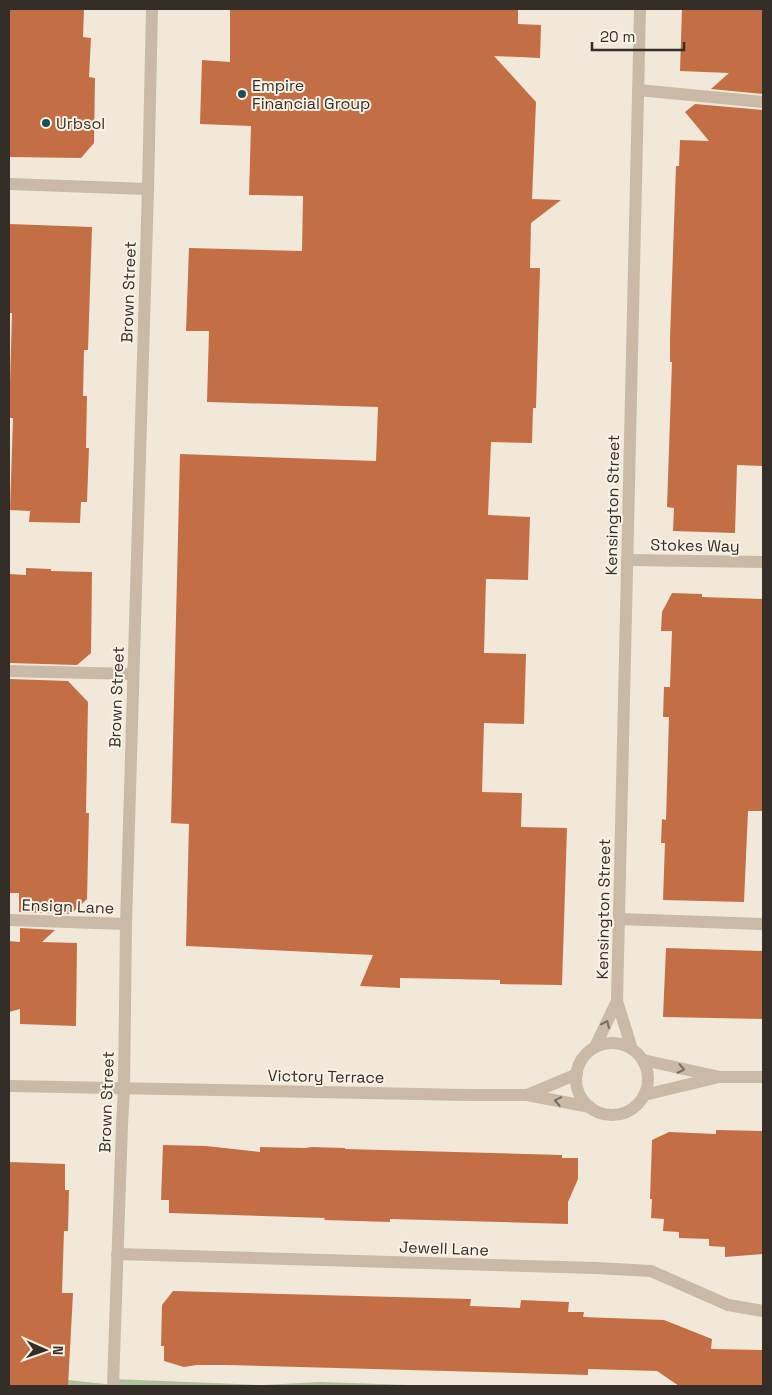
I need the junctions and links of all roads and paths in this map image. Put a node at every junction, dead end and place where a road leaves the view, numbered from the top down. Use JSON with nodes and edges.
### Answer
{"nodes":[{"id":1,"x":152,"y":9,"type":"edge"},
{"id":2,"x":640,"y":9,"type":"edge"},
{"id":3,"x":638,"y":90,"type":"junction"},
{"id":4,"x":763,"y":102,"type":"edge"},
{"id":5,"x":9,"y":184,"type":"edge"},
{"id":6,"x":148,"y":189,"type":"junction"},
{"id":7,"x":627,"y":560,"type":"junction"},
{"id":8,"x":763,"y":562,"type":"edge"},
{"id":9,"x":9,"y":670,"type":"edge"},
{"id":10,"x":133,"y":674,"type":"junction"},
{"id":11,"x":619,"y":919,"type":"junction"},
{"id":12,"x":9,"y":920,"type":"edge"},
{"id":13,"x":126,"y":924,"type":"junction"},
{"id":14,"x":763,"y":924,"type":"edge"},
{"id":15,"x":617,"y":1001,"type":"junction"},
{"id":16,"x":595,"y":1047,"type":"junction"},
{"id":17,"x":632,"y":1049,"type":"junction"},
{"id":18,"x":643,"y":1060,"type":"junction"},
{"id":19,"x":577,"y":1074,"type":"junction"},
{"id":20,"x":720,"y":1077,"type":"junction"},
{"id":21,"x":763,"y":1077,"type":"edge"},
{"id":22,"x":9,"y":1086,"type":"edge"},
{"id":23,"x":124,"y":1088,"type":"junction"},
{"id":24,"x":527,"y":1095,"type":"junction"},
{"id":25,"x":644,"y":1095,"type":"junction"},
{"id":26,"x":590,"y":1107,"type":"junction"},
{"id":27,"x":117,"y":1254,"type":"junction"},
{"id":28,"x":763,"y":1311,"type":"edge"},
{"id":29,"x":112,"y":1386,"type":"edge"}],
"edges":[{"from":1,"to":6,"type":"street","name":"Brown Street"},
{"from":2,"to":3,"type":"street","name":"Kensington Street"},
{"from":3,"to":4,"type":"street"},
{"from":3,"to":7,"type":"street","name":"Kensington Street"},
{"from":5,"to":6,"type":"street"},
{"from":6,"to":10,"type":"street","name":"Brown Street"},
{"from":7,"to":8,"type":"street","name":"Stokes Way"},
{"from":7,"to":11,"type":"street","name":"Kensington Street"},
{"from":9,"to":10,"type":"street"},
{"from":10,"to":13,"type":"street","name":"Brown Street"},
{"from":11,"to":14,"type":"street"},
{"from":11,"to":15,"type":"street","name":"Kensington Street"},
{"from":12,"to":13,"type":"street","name":"Ensign Lane"},
{"from":13,"to":23,"type":"street","name":"Brown Street"},
{"from":16,"to":15,"type":"street","name":"Kensington Street","one_way":true},
{"from":15,"to":17,"type":"street","name":"Kensington Street"},
{"from":16,"to":17,"type":"street"},
{"from":16,"to":19,"type":"street"},
{"from":17,"to":18,"type":"street"},
{"from":18,"to":20,"type":"street","one_way":true},
{"from":18,"to":25,"type":"street"},
{"from":19,"to":24,"type":"street","name":"Victory Terrace"},
{"from":19,"to":26,"type":"street"},
{"from":20,"to":21,"type":"street"},
{"from":20,"to":25,"type":"street"},
{"from":22,"to":23,"type":"street","name":"Victory Terrace"},
{"from":23,"to":24,"type":"street","name":"Victory Terrace"},
{"from":23,"to":27,"type":"street","name":"Brown Street"},
{"from":26,"to":24,"type":"street","name":"Victory Terrace","one_way":true},
{"from":25,"to":26,"type":"street"},
{"from":27,"to":28,"type":"street","name":"Jewell Lane"},
{"from":27,"to":29,"type":"street","name":"Brown Street"}]}
